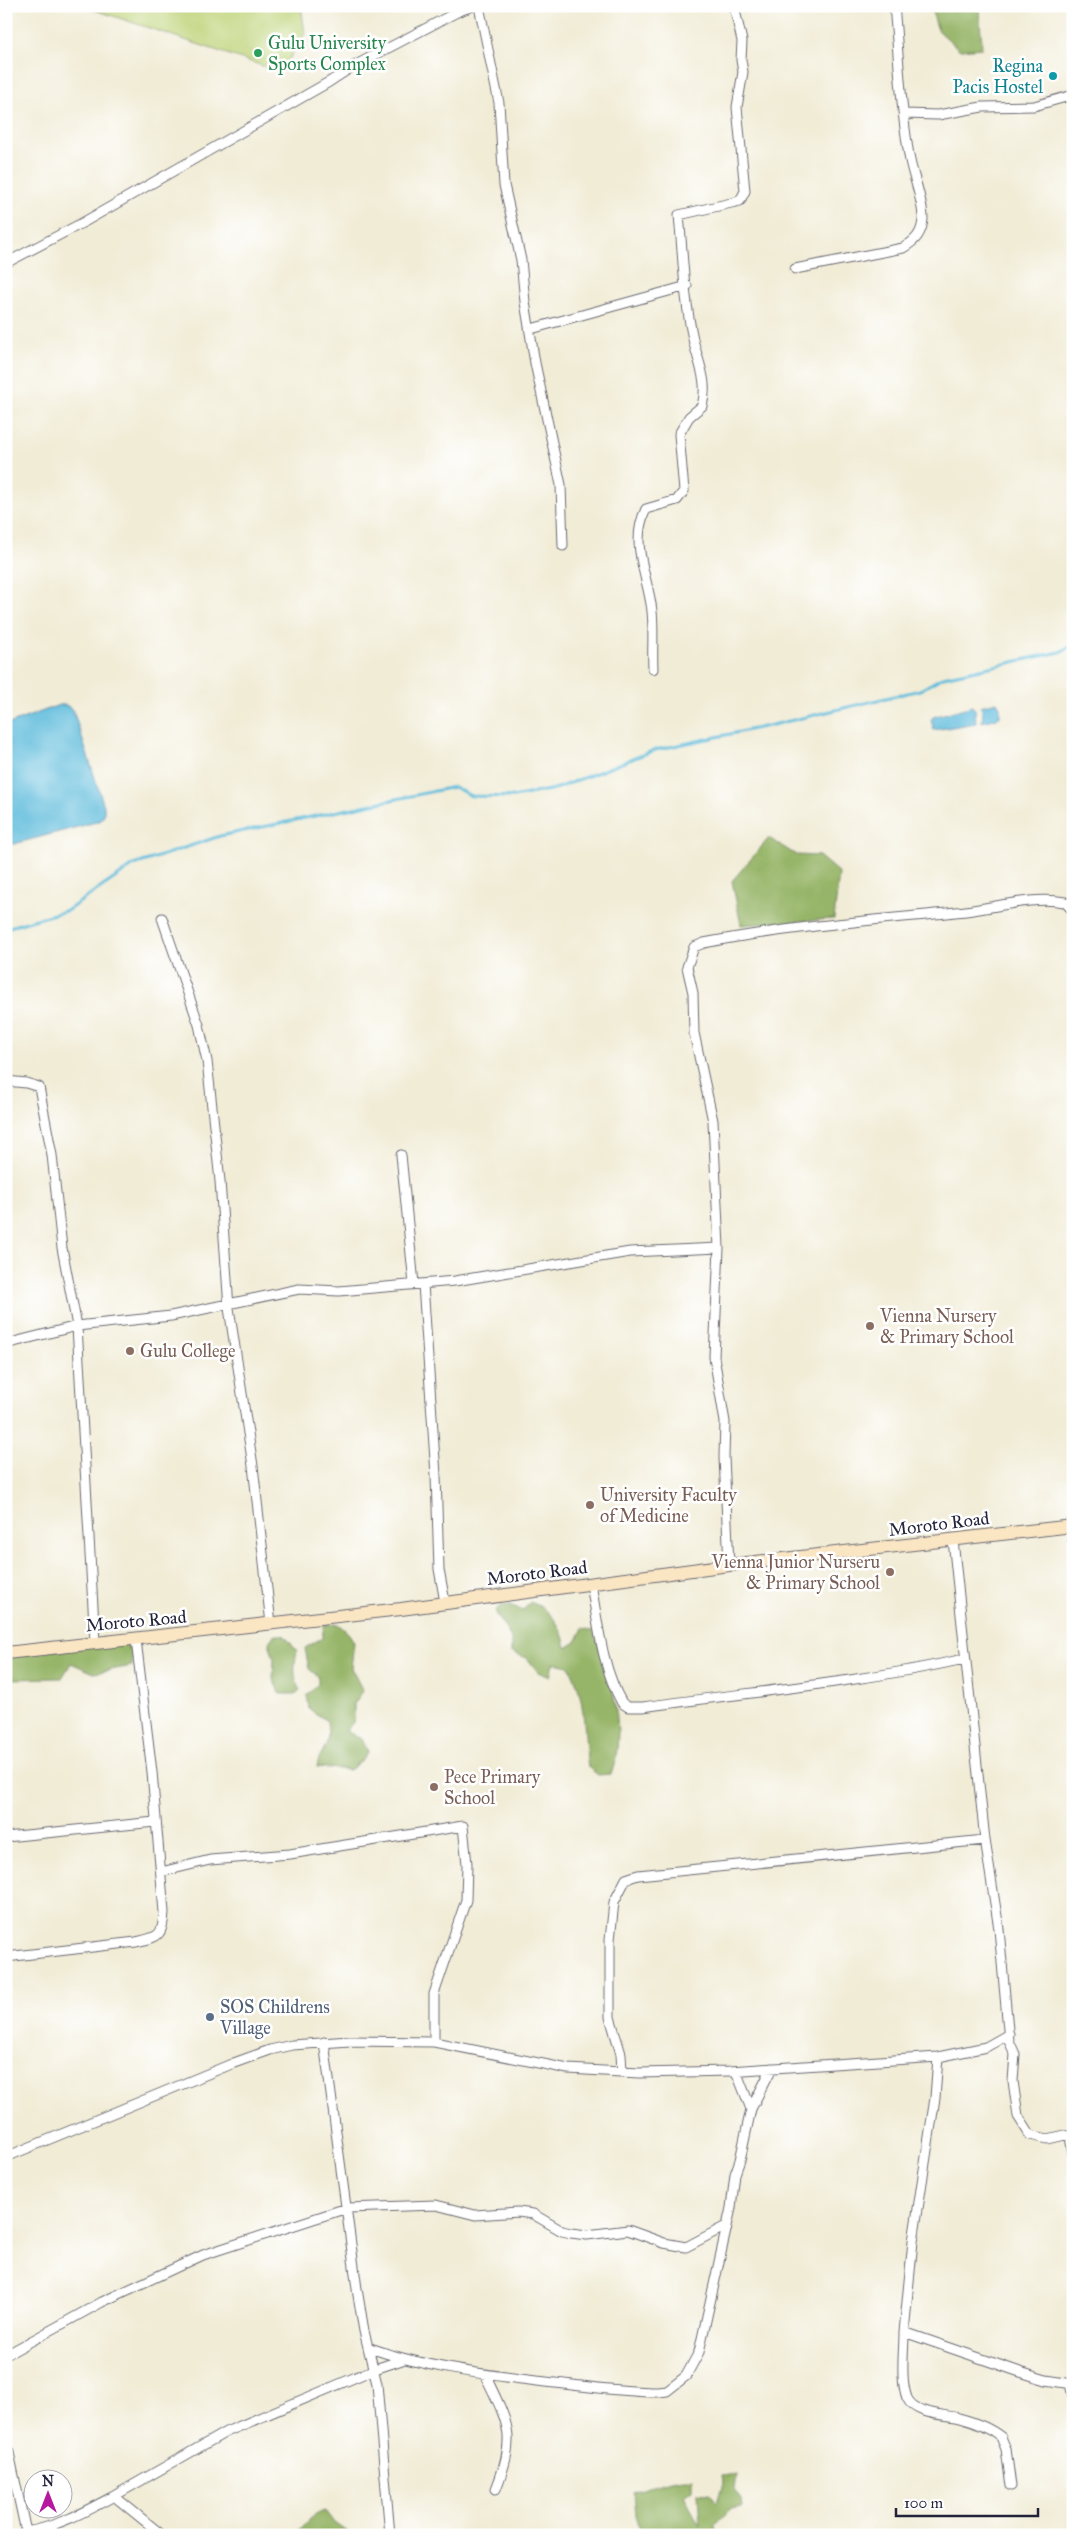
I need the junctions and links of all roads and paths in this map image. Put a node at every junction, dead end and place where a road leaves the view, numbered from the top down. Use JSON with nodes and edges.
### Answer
{"nodes":[{"id":1,"x":473,"y":6,"type":"edge"},
{"id":2,"x":479,"y":6,"type":"edge"},
{"id":3,"x":734,"y":6,"type":"edge"},
{"id":4,"x":894,"y":6,"type":"edge"},
{"id":5,"x":1073,"y":95,"type":"edge"},
{"id":6,"x":904,"y":114,"type":"junction"},
{"id":7,"x":6,"y":264,"type":"edge"},
{"id":8,"x":795,"y":269,"type":"dead end"},
{"id":9,"x":687,"y":286,"type":"junction"},
{"id":10,"x":532,"y":329,"type":"junction"},
{"id":11,"x":563,"y":546,"type":"dead end"},
{"id":12,"x":653,"y":670,"type":"dead end"},
{"id":13,"x":1073,"y":912,"type":"edge"},
{"id":14,"x":162,"y":918,"type":"dead end"},
{"id":15,"x":6,"y":1081,"type":"edge"},
{"id":16,"x":401,"y":1155,"type":"dead end"},
{"id":17,"x":719,"y":1248,"type":"junction"},
{"id":18,"x":418,"y":1284,"type":"junction"},
{"id":19,"x":228,"y":1302,"type":"junction"},
{"id":20,"x":77,"y":1326,"type":"junction"},
{"id":21,"x":6,"y":1344,"type":"edge"},
{"id":22,"x":1072,"y":1526,"type":"edge"},
{"id":23,"x":952,"y":1540,"type":"junction"},
{"id":24,"x":1073,"y":1543,"type":"edge"},
{"id":25,"x":730,"y":1565,"type":"junction"},
{"id":26,"x":591,"y":1584,"type":"junction"},
{"id":27,"x":445,"y":1602,"type":"junction"},
{"id":28,"x":271,"y":1624,"type":"junction"},
{"id":29,"x":136,"y":1640,"type":"junction"},
{"id":30,"x":95,"y":1642,"type":"junction"},
{"id":31,"x":6,"y":1653,"type":"edge"},
{"id":32,"x":964,"y":1659,"type":"junction"},
{"id":33,"x":155,"y":1822,"type":"junction"},
{"id":34,"x":6,"y":1837,"type":"edge"},
{"id":35,"x":985,"y":1840,"type":"junction"},
{"id":36,"x":161,"y":1872,"type":"junction"},
{"id":37,"x":6,"y":1957,"type":"edge"},
{"id":38,"x":1009,"y":2034,"type":"junction"},
{"id":39,"x":324,"y":2042,"type":"junction"},
{"id":40,"x":434,"y":2042,"type":"junction"},
{"id":41,"x":938,"y":2057,"type":"junction"},
{"id":42,"x":772,"y":2068,"type":"junction"},
{"id":43,"x":736,"y":2071,"type":"junction"},
{"id":44,"x":622,"y":2072,"type":"junction"},
{"id":45,"x":751,"y":2109,"type":"junction"},
{"id":46,"x":1073,"y":2154,"type":"edge"},
{"id":47,"x":6,"y":2157,"type":"edge"},
{"id":48,"x":347,"y":2208,"type":"junction"},
{"id":49,"x":726,"y":2226,"type":"junction"},
{"id":50,"x":904,"y":2332,"type":"junction"},
{"id":51,"x":370,"y":2348,"type":"junction"},
{"id":52,"x":6,"y":2355,"type":"edge"},
{"id":53,"x":402,"y":2360,"type":"junction"},
{"id":54,"x":375,"y":2369,"type":"junction"},
{"id":55,"x":485,"y":2375,"type":"junction"},
{"id":56,"x":1071,"y":2384,"type":"edge"},
{"id":57,"x":1073,"y":2397,"type":"edge"},
{"id":58,"x":7,"y":2443,"type":"edge"},
{"id":59,"x":1011,"y":2486,"type":"dead end"},
{"id":60,"x":496,"y":2489,"type":"dead end"},
{"id":61,"x":114,"y":2496,"type":"junction"},
{"id":62,"x":50,"y":2526,"type":"junction"},
{"id":63,"x":23,"y":2534,"type":"edge"},
{"id":64,"x":56,"y":2535,"type":"edge"},
{"id":65,"x":162,"y":2535,"type":"edge"},
{"id":66,"x":390,"y":2535,"type":"edge"}],
"edges":[{"from":1,"to":7,"type":"street"},
{"from":2,"to":10,"type":"street"},
{"from":3,"to":9,"type":"street"},
{"from":4,"to":6,"type":"street"},
{"from":5,"to":6,"type":"street"},
{"from":6,"to":8,"type":"street"},
{"from":9,"to":10,"type":"street"},
{"from":9,"to":12,"type":"street"},
{"from":10,"to":11,"type":"street"},
{"from":13,"to":17,"type":"street"},
{"from":14,"to":19,"type":"street"},
{"from":15,"to":20,"type":"street"},
{"from":16,"to":18,"type":"street"},
{"from":17,"to":18,"type":"street"},
{"from":17,"to":25,"type":"street"},
{"from":18,"to":19,"type":"street"},
{"from":18,"to":27,"type":"street"},
{"from":19,"to":20,"type":"street"},
{"from":19,"to":28,"type":"street"},
{"from":20,"to":21,"type":"street"},
{"from":20,"to":30,"type":"street"},
{"from":22,"to":23,"type":"main road","name":"Moroto Road"},
{"from":22,"to":24,"type":"street"},
{"from":23,"to":25,"type":"main road","name":"Moroto Road"},
{"from":23,"to":32,"type":"street"},
{"from":25,"to":26,"type":"main road","name":"Moroto Road"},
{"from":26,"to":27,"type":"main road","name":"Moroto Road"},
{"from":26,"to":32,"type":"street"},
{"from":27,"to":28,"type":"main road","name":"Moroto Road"},
{"from":28,"to":29,"type":"main road","name":"Moroto Road"},
{"from":29,"to":30,"type":"main road","name":"Moroto Road"},
{"from":29,"to":33,"type":"street"},
{"from":30,"to":31,"type":"main road","name":"Moroto Road"},
{"from":32,"to":35,"type":"street"},
{"from":33,"to":34,"type":"street"},
{"from":33,"to":36,"type":"street"},
{"from":35,"to":38,"type":"street"},
{"from":35,"to":44,"type":"street"},
{"from":36,"to":37,"type":"street"},
{"from":36,"to":40,"type":"street"},
{"from":38,"to":41,"type":"street"},
{"from":38,"to":46,"type":"street"},
{"from":39,"to":40,"type":"street"},
{"from":39,"to":47,"type":"street"},
{"from":39,"to":48,"type":"street"},
{"from":40,"to":44,"type":"street"},
{"from":41,"to":42,"type":"street"},
{"from":41,"to":50,"type":"street"},
{"from":42,"to":43,"type":"street"},
{"from":42,"to":45,"type":"street"},
{"from":43,"to":44,"type":"street"},
{"from":43,"to":45,"type":"street"},
{"from":45,"to":49,"type":"street"},
{"from":48,"to":49,"type":"street"},
{"from":48,"to":51,"type":"street"},
{"from":48,"to":52,"type":"street"},
{"from":49,"to":55,"type":"street"},
{"from":50,"to":56,"type":"street"},
{"from":50,"to":59,"type":"street"},
{"from":51,"to":53,"type":"street"},
{"from":51,"to":54,"type":"street"},
{"from":53,"to":54,"type":"street"},
{"from":53,"to":55,"type":"street"},
{"from":54,"to":61,"type":"street"},
{"from":54,"to":66,"type":"street"},
{"from":55,"to":60,"type":"street"},
{"from":56,"to":57,"type":"street"},
{"from":58,"to":63,"type":"street"},
{"from":61,"to":62,"type":"street"},
{"from":61,"to":65,"type":"street"},
{"from":62,"to":63,"type":"street"},
{"from":62,"to":64,"type":"street"}]}
